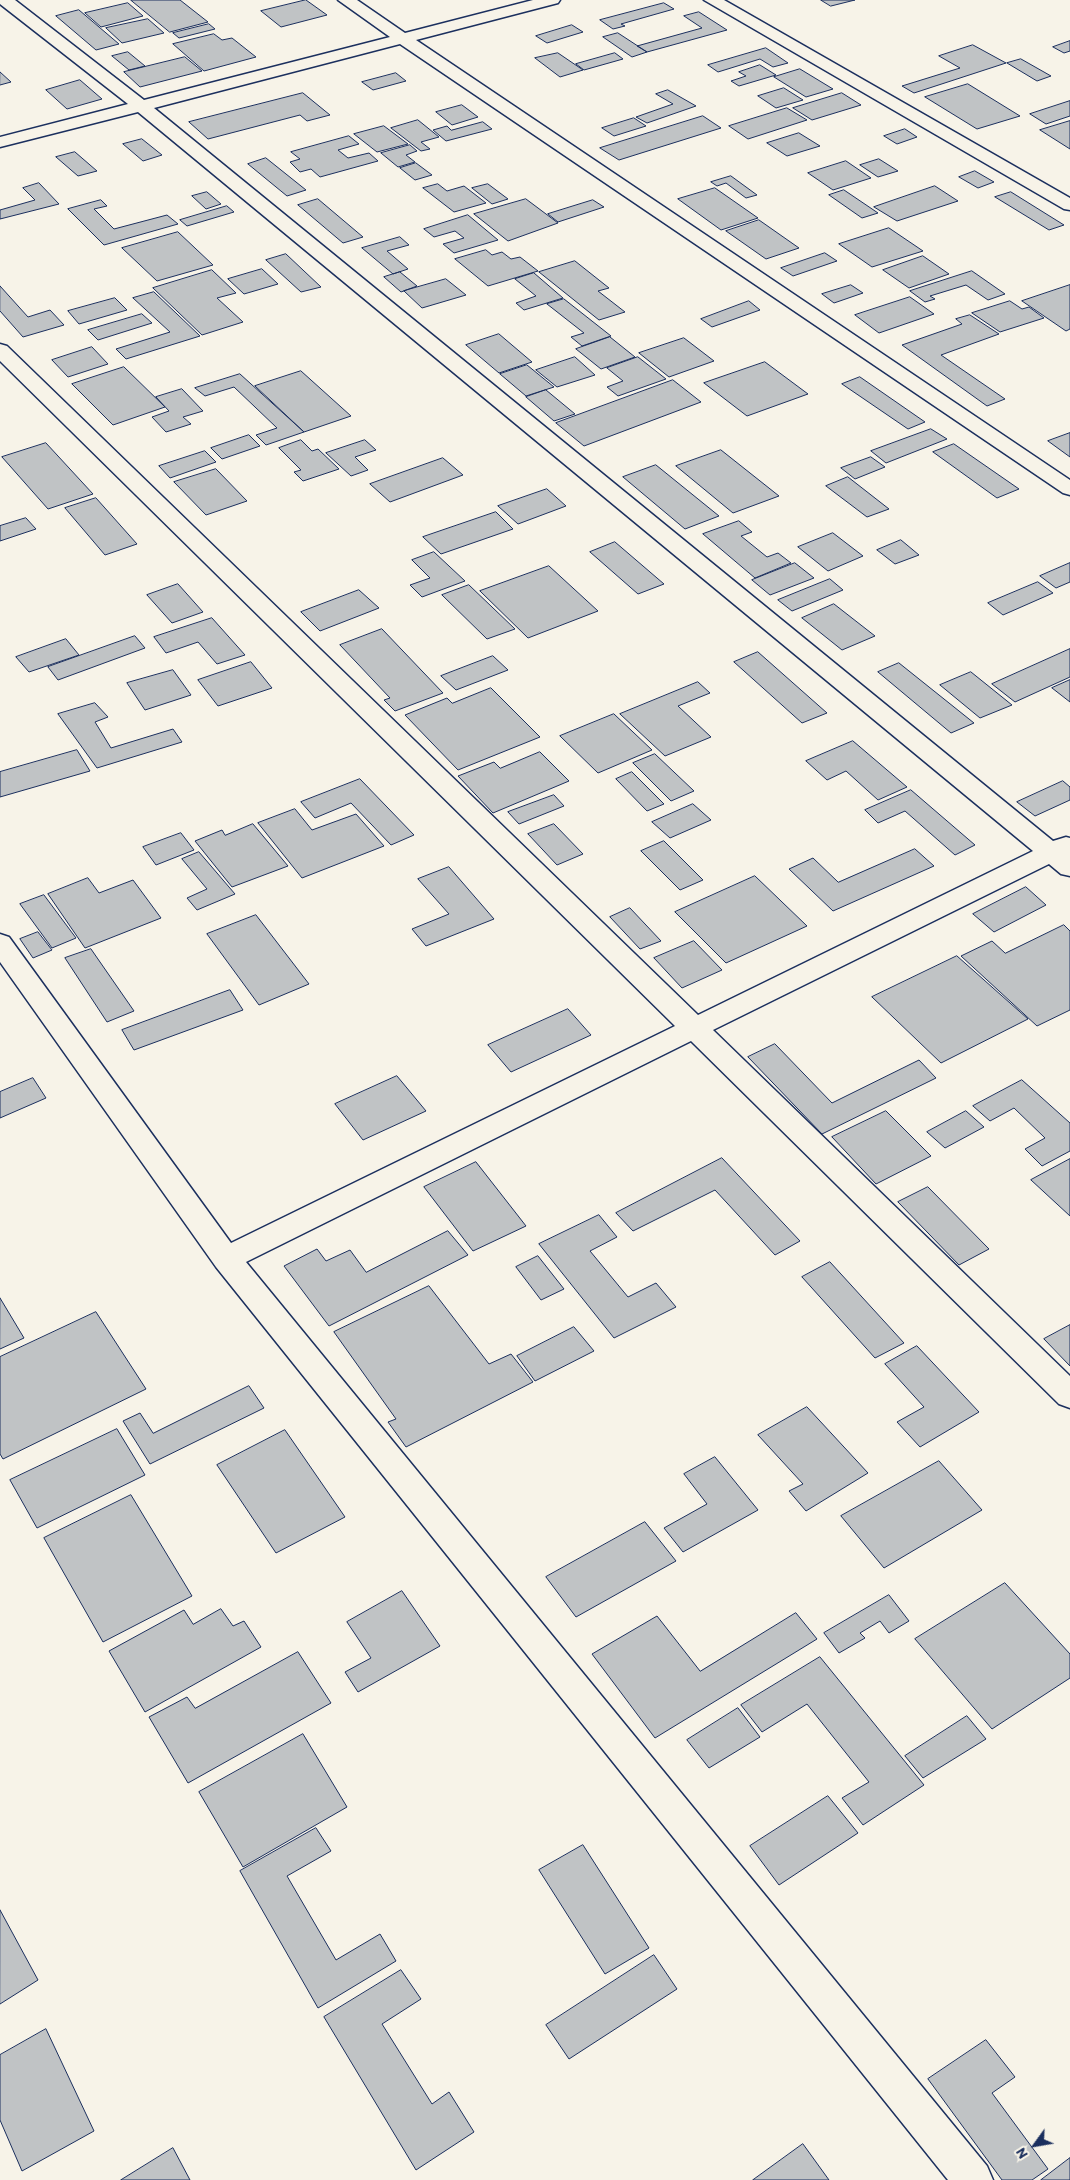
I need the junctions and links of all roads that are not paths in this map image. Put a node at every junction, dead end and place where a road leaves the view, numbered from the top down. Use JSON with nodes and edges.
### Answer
{"nodes":[{"id":1,"x":5,"y":0,"type":"edge"},
{"id":2,"x":346,"y":0,"type":"edge"},
{"id":3,"x":552,"y":0,"type":"edge"},
{"id":4,"x":712,"y":0,"type":"edge"},
{"id":5,"x":404,"y":38,"type":"junction"},
{"id":6,"x":141,"y":106,"type":"junction"},
{"id":7,"x":0,"y":142,"type":"edge"},
{"id":8,"x":1070,"y":206,"type":"edge"},
{"id":9,"x":0,"y":350,"type":"edge"},
{"id":10,"x":1070,"y":489,"type":"edge"},
{"id":11,"x":1064,"y":855,"type":"edge"},
{"id":12,"x":0,"y":943,"type":"edge"},
{"id":13,"x":693,"y":1029,"type":"junction"},
{"id":14,"x":226,"y":1259,"type":"junction"},
{"id":15,"x":1070,"y":1395,"type":"edge"},
{"id":16,"x":973,"y":2180,"type":"edge"}],
"edges":[{"from":1,"to":6,"type":"street"},
{"from":2,"to":5,"type":"street"},
{"from":3,"to":5,"type":"street"},
{"from":4,"to":8,"type":"street"},
{"from":5,"to":6,"type":"street"},
{"from":5,"to":10,"type":"street"},
{"from":6,"to":7,"type":"street"},
{"from":6,"to":11,"type":"street"},
{"from":9,"to":13,"type":"street"},
{"from":11,"to":13,"type":"street"},
{"from":12,"to":14,"type":"street"},
{"from":13,"to":14,"type":"street"},
{"from":13,"to":15,"type":"street"},
{"from":14,"to":16,"type":"street"}]}
